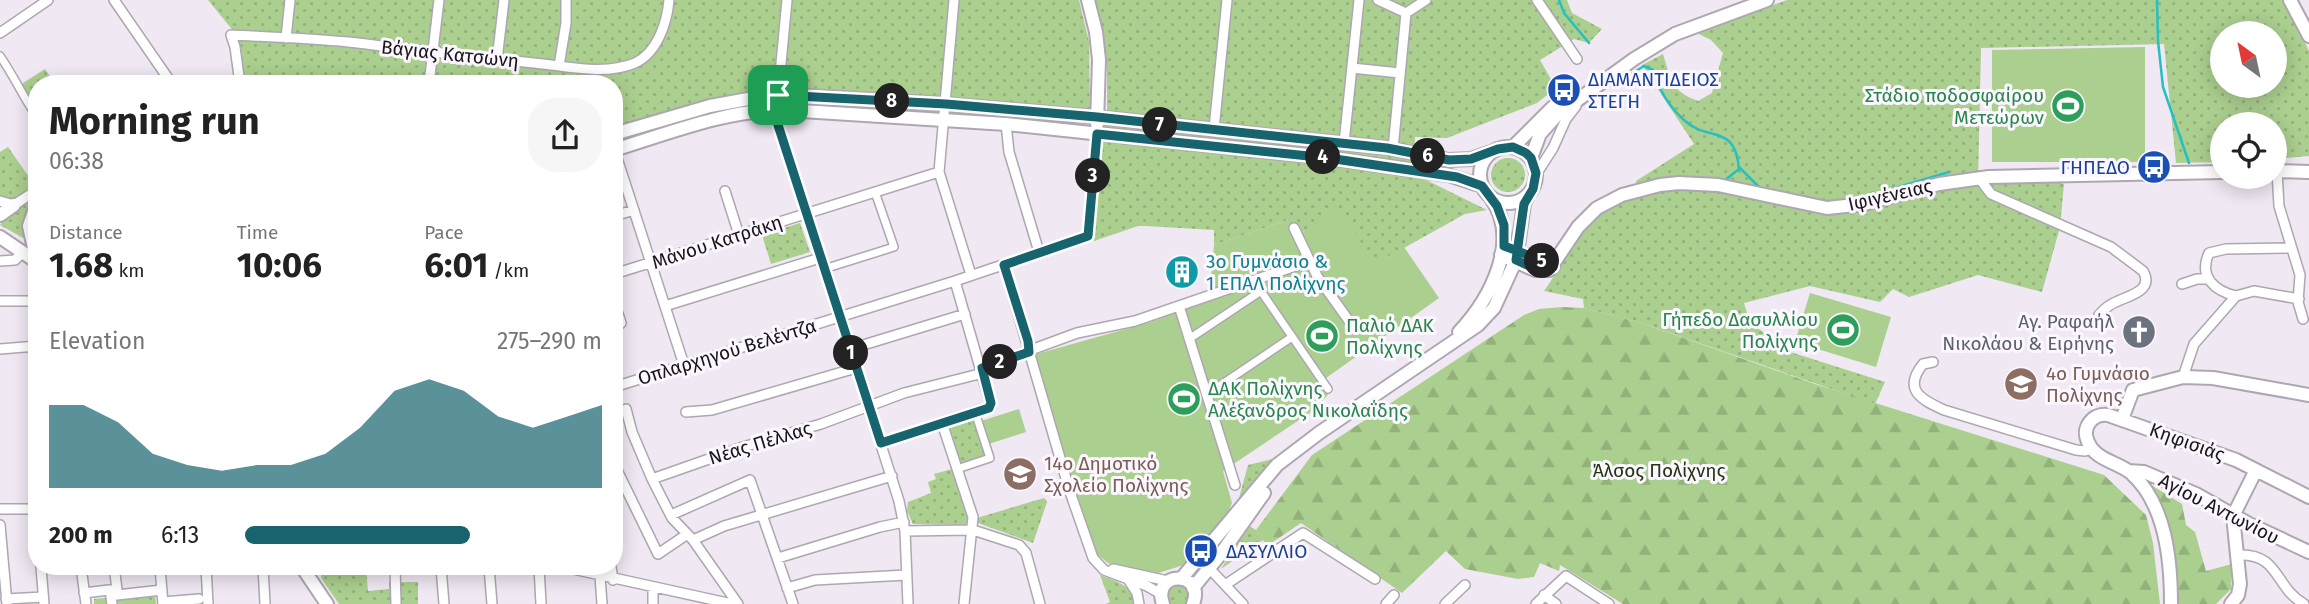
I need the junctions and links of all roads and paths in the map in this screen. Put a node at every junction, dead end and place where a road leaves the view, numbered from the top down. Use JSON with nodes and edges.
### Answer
{"nodes":[{"id":1,"x":48,"y":0,"type":"edge"},
{"id":2,"x":114,"y":0,"type":"edge"},
{"id":3,"x":290,"y":0,"type":"edge"},
{"id":4,"x":439,"y":0,"type":"edge"},
{"id":5,"x":504,"y":0,"type":"edge"},
{"id":6,"x":566,"y":0,"type":"edge"},
{"id":7,"x":669,"y":0,"type":"edge"},
{"id":8,"x":787,"y":0,"type":"edge"},
{"id":9,"x":954,"y":0,"type":"edge"},
{"id":10,"x":1088,"y":0,"type":"edge"},
{"id":11,"x":1227,"y":0,"type":"edge"},
{"id":12,"x":1359,"y":0,"type":"edge"},
{"id":13,"x":1378,"y":0,"type":"edge"},
{"id":14,"x":1426,"y":0,"type":"edge"},
{"id":15,"x":1537,"y":0,"type":"edge"},
{"id":16,"x":1744,"y":0,"type":"edge"},
{"id":17,"x":1767,"y":0,"type":"edge"},
{"id":18,"x":2290,"y":0,"type":"edge"},
{"id":19,"x":1406,"y":13,"type":"junction"},
{"id":20,"x":0,"y":33,"type":"edge"},
{"id":21,"x":2309,"y":36,"type":"edge"},
{"id":22,"x":286,"y":38,"type":"junction"},
{"id":23,"x":434,"y":52,"type":"junction"},
{"id":24,"x":0,"y":56,"type":"edge"},
{"id":25,"x":1577,"y":59,"type":"dead end"},
{"id":26,"x":497,"y":60,"type":"junction"},
{"id":27,"x":559,"y":66,"type":"junction"},
{"id":28,"x":1352,"y":68,"type":"junction"},
{"id":29,"x":1401,"y":73,"type":"junction"},
{"id":30,"x":166,"y":75,"type":"edge"},
{"id":31,"x":239,"y":75,"type":"edge"},
{"id":32,"x":430,"y":75,"type":"edge"},
{"id":33,"x":1595,"y":86,"type":"junction"},
{"id":34,"x":778,"y":95,"type":"junction"},
{"id":35,"x":28,"y":104,"type":"edge"},
{"id":36,"x":946,"y":104,"type":"junction"},
{"id":37,"x":776,"y":110,"type":"junction"},
{"id":38,"x":1097,"y":117,"type":"junction"},
{"id":39,"x":944,"y":120,"type":"junction"},
{"id":40,"x":1006,"y":124,"type":"junction"},
{"id":41,"x":1214,"y":130,"type":"junction"},
{"id":42,"x":623,"y":131,"type":"edge"},
{"id":43,"x":1097,"y":134,"type":"junction"},
{"id":44,"x":1344,"y":143,"type":"junction"},
{"id":45,"x":623,"y":147,"type":"edge"},
{"id":46,"x":1513,"y":147,"type":"junction"},
{"id":47,"x":1393,"y":149,"type":"junction"},
{"id":48,"x":1491,"y":152,"type":"junction"},
{"id":49,"x":1531,"y":158,"type":"junction"},
{"id":50,"x":2287,"y":171,"type":"edge"},
{"id":51,"x":939,"y":172,"type":"junction"},
{"id":52,"x":2210,"y":172,"type":"edge"},
{"id":53,"x":2309,"y":172,"type":"edge"},
{"id":54,"x":1536,"y":173,"type":"junction"},
{"id":55,"x":623,"y":177,"type":"edge"},
{"id":56,"x":1979,"y":178,"type":"junction"},
{"id":57,"x":1482,"y":186,"type":"junction"},
{"id":58,"x":2277,"y":189,"type":"edge"},
{"id":59,"x":725,"y":191,"type":"dead end"},
{"id":60,"x":875,"y":192,"type":"junction"},
{"id":61,"x":1528,"y":195,"type":"junction"},
{"id":62,"x":28,"y":196,"type":"edge"},
{"id":63,"x":1491,"y":198,"type":"junction"},
{"id":64,"x":0,"y":201,"type":"edge"},
{"id":65,"x":14,"y":205,"type":"junction"},
{"id":66,"x":634,"y":210,"type":"junction"},
{"id":67,"x":623,"y":213,"type":"edge"},
{"id":68,"x":806,"y":214,"type":"junction"},
{"id":69,"x":0,"y":215,"type":"edge"},
{"id":70,"x":1293,"y":228,"type":"dead end"},
{"id":71,"x":739,"y":235,"type":"junction"},
{"id":72,"x":0,"y":237,"type":"edge"},
{"id":73,"x":2291,"y":248,"type":"junction"},
{"id":74,"x":1503,"y":251,"type":"junction"},
{"id":75,"x":23,"y":252,"type":"junction"},
{"id":76,"x":1039,"y":252,"type":"junction"},
{"id":77,"x":1517,"y":255,"type":"junction"},
{"id":78,"x":28,"y":256,"type":"edge"},
{"id":79,"x":820,"y":258,"type":"junction"},
{"id":80,"x":0,"y":261,"type":"edge"},
{"id":81,"x":1310,"y":261,"type":"junction"},
{"id":82,"x":651,"y":263,"type":"junction"},
{"id":83,"x":1004,"y":265,"type":"junction"},
{"id":84,"x":824,"y":269,"type":"junction"},
{"id":85,"x":623,"y":271,"type":"edge"},
{"id":86,"x":971,"y":275,"type":"junction"},
{"id":87,"x":2209,"y":279,"type":"junction"},
{"id":88,"x":955,"y":281,"type":"junction"},
{"id":89,"x":1254,"y":281,"type":"junction"},
{"id":90,"x":2182,"y":284,"type":"dead end"},
{"id":91,"x":1261,"y":291,"type":"junction"},
{"id":92,"x":2236,"y":296,"type":"junction"},
{"id":93,"x":2299,"y":299,"type":"junction"},
{"id":94,"x":0,"y":301,"type":"edge"},
{"id":95,"x":28,"y":301,"type":"edge"},
{"id":96,"x":665,"y":306,"type":"junction"},
{"id":97,"x":1179,"y":306,"type":"junction"},
{"id":98,"x":965,"y":314,"type":"junction"},
{"id":99,"x":2099,"y":315,"type":"dead end"},
{"id":100,"x":840,"y":317,"type":"junction"},
{"id":101,"x":2303,"y":319,"type":"dead end"},
{"id":102,"x":1354,"y":328,"type":"dead end"},
{"id":103,"x":1292,"y":337,"type":"junction"},
{"id":104,"x":1189,"y":339,"type":"junction"},
{"id":105,"x":28,"y":347,"type":"edge"},
{"id":106,"x":0,"y":349,"type":"edge"},
{"id":107,"x":850,"y":349,"type":"junction"},
{"id":108,"x":1442,"y":350,"type":"junction"},
{"id":109,"x":1029,"y":352,"type":"junction"},
{"id":110,"x":1933,"y":362,"type":"dead end"},
{"id":111,"x":684,"y":365,"type":"junction"},
{"id":112,"x":856,"y":368,"type":"junction"},
{"id":113,"x":982,"y":370,"type":"junction"},
{"id":114,"x":2183,"y":377,"type":"junction"},
{"id":115,"x":623,"y":384,"type":"edge"},
{"id":116,"x":1328,"y":389,"type":"dead end"},
{"id":117,"x":1206,"y":395,"type":"junction"},
{"id":118,"x":2309,"y":396,"type":"edge"},
{"id":119,"x":868,"y":406,"type":"junction"},
{"id":120,"x":626,"y":409,"type":"dead end"},
{"id":121,"x":686,"y":412,"type":"dead end"},
{"id":122,"x":975,"y":412,"type":"junction"},
{"id":123,"x":2122,"y":419,"type":"junction"},
{"id":124,"x":942,"y":423,"type":"junction"},
{"id":125,"x":881,"y":443,"type":"junction"},
{"id":126,"x":2091,"y":449,"type":"junction"},
{"id":127,"x":1293,"y":454,"type":"junction"},
{"id":128,"x":957,"y":470,"type":"junction"},
{"id":129,"x":2256,"y":470,"type":"junction"},
{"id":130,"x":2128,"y":471,"type":"junction"},
{"id":131,"x":892,"y":476,"type":"junction"},
{"id":132,"x":652,"y":479,"type":"junction"},
{"id":133,"x":623,"y":485,"type":"edge"},
{"id":134,"x":1235,"y":485,"type":"dead end"},
{"id":135,"x":2309,"y":497,"type":"edge"},
{"id":136,"x":0,"y":509,"type":"edge"},
{"id":137,"x":28,"y":509,"type":"edge"},
{"id":138,"x":671,"y":515,"type":"junction"},
{"id":139,"x":763,"y":515,"type":"junction"},
{"id":140,"x":2234,"y":516,"type":"junction"},
{"id":141,"x":0,"y":524,"type":"edge"},
{"id":142,"x":905,"y":527,"type":"junction"},
{"id":143,"x":973,"y":530,"type":"junction"},
{"id":144,"x":689,"y":538,"type":"junction"},
{"id":145,"x":2309,"y":552,"type":"edge"},
{"id":146,"x":2238,"y":555,"type":"junction"},
{"id":147,"x":778,"y":558,"type":"junction"},
{"id":148,"x":1093,"y":558,"type":"junction"},
{"id":149,"x":1209,"y":568,"type":"junction"},
{"id":150,"x":41,"y":575,"type":"edge"},
{"id":151,"x":82,"y":575,"type":"edge"},
{"id":152,"x":114,"y":575,"type":"edge"},
{"id":153,"x":161,"y":575,"type":"edge"},
{"id":154,"x":206,"y":575,"type":"edge"},
{"id":155,"x":263,"y":575,"type":"edge"},
{"id":156,"x":309,"y":575,"type":"edge"},
{"id":157,"x":394,"y":575,"type":"edge"},
{"id":158,"x":441,"y":575,"type":"edge"},
{"id":159,"x":490,"y":575,"type":"edge"},
{"id":160,"x":539,"y":575,"type":"edge"},
{"id":161,"x":612,"y":575,"type":"edge"},
{"id":162,"x":906,"y":575,"type":"junction"},
{"id":163,"x":600,"y":576,"type":"joint"},
{"id":164,"x":613,"y":579,"type":"junction"},
{"id":165,"x":1128,"y":579,"type":"junction"},
{"id":166,"x":1376,"y":579,"type":"dead end"},
{"id":167,"x":1174,"y":580,"type":"junction"},
{"id":168,"x":1225,"y":585,"type":"junction"},
{"id":169,"x":1465,"y":585,"type":"dead end"},
{"id":170,"x":653,"y":588,"type":"junction"},
{"id":171,"x":788,"y":588,"type":"junction"},
{"id":172,"x":1193,"y":588,"type":"junction"},
{"id":173,"x":113,"y":590,"type":"junction"},
{"id":174,"x":162,"y":590,"type":"junction"},
{"id":175,"x":84,"y":593,"type":"junction"},
{"id":176,"x":1394,"y":595,"type":"dead end"},
{"id":177,"x":1545,"y":595,"type":"junction"},
{"id":178,"x":199,"y":599,"type":"dead end"},
{"id":179,"x":43,"y":600,"type":"edge"},
{"id":180,"x":1160,"y":600,"type":"edge"},
{"id":181,"x":6,"y":602,"type":"edge"},
{"id":182,"x":163,"y":603,"type":"edge"},
{"id":183,"x":86,"y":604,"type":"edge"},
{"id":184,"x":112,"y":604,"type":"edge"},
{"id":185,"x":208,"y":604,"type":"edge"},
{"id":186,"x":265,"y":604,"type":"edge"},
{"id":187,"x":327,"y":604,"type":"edge"},
{"id":188,"x":396,"y":604,"type":"edge"},
{"id":189,"x":444,"y":604,"type":"edge"},
{"id":190,"x":492,"y":604,"type":"edge"},
{"id":191,"x":541,"y":604,"type":"edge"},
{"id":192,"x":602,"y":604,"type":"edge"},
{"id":193,"x":653,"y":604,"type":"edge"},
{"id":194,"x":732,"y":604,"type":"edge"},
{"id":195,"x":738,"y":604,"type":"edge"},
{"id":196,"x":793,"y":604,"type":"edge"},
{"id":197,"x":908,"y":604,"type":"edge"},
{"id":198,"x":964,"y":604,"type":"edge"},
{"id":199,"x":1040,"y":604,"type":"edge"},
{"id":200,"x":1139,"y":604,"type":"edge"},
{"id":201,"x":1192,"y":604,"type":"edge"},
{"id":202,"x":1243,"y":604,"type":"edge"},
{"id":203,"x":1385,"y":604,"type":"edge"},
{"id":204,"x":1445,"y":604,"type":"edge"},
{"id":205,"x":1536,"y":604,"type":"edge"},
{"id":206,"x":1556,"y":604,"type":"edge"},
{"id":207,"x":1609,"y":604,"type":"edge"},
{"id":208,"x":2171,"y":604,"type":"edge"},
{"id":209,"x":2231,"y":604,"type":"edge"},
{"id":210,"x":2304,"y":604,"type":"edge"}],
"edges":[{"from":1,"to":20,"type":"street"},
{"from":2,"to":30,"type":"street"},
{"from":3,"to":22,"type":"street"},
{"from":4,"to":23,"type":"street"},
{"from":5,"to":26,"type":"street"},
{"from":6,"to":27,"type":"street"},
{"from":7,"to":27,"type":"street","name":"Βάγιας Κατσώνη"},
{"from":8,"to":34,"type":"street"},
{"from":9,"to":36,"type":"street"},
{"from":10,"to":38,"type":"street"},
{"from":11,"to":41,"type":"street"},
{"from":12,"to":28,"type":"street"},
{"from":13,"to":19,"type":"street"},
{"from":14,"to":19,"type":"street"},
{"from":15,"to":25,"type":"street"},
{"from":16,"to":46,"type":"street"},
{"from":17,"to":33,"type":"street"},
{"from":18,"to":21,"type":"street"},
{"from":19,"to":29,"type":"street"},
{"from":22,"to":23,"type":"street","name":"Βάγιας Κατσώνη"},
{"from":22,"to":31,"type":"street","name":"Βάγιας Κατσώνη"},
{"from":23,"to":26,"type":"street","name":"Βάγιας Κατσώνη"},
{"from":23,"to":32,"type":"street"},
{"from":24,"to":35,"type":"street"},
{"from":26,"to":27,"type":"street","name":"Βάγιας Κατσώνη"},
{"from":28,"to":29,"type":"street"},
{"from":28,"to":44,"type":"street"},
{"from":29,"to":47,"type":"street"},
{"from":33,"to":49,"type":"street"},
{"from":33,"to":54,"type":"street"},
{"from":34,"to":36,"type":"street"},
{"from":34,"to":37,"type":"street"},
{"from":34,"to":42,"type":"street"},
{"from":36,"to":38,"type":"street"},
{"from":36,"to":39,"type":"street"},
{"from":37,"to":39,"type":"street"},
{"from":37,"to":45,"type":"street"},
{"from":37,"to":68,"type":"street"},
{"from":38,"to":41,"type":"street"},
{"from":38,"to":43,"type":"street"},
{"from":39,"to":40,"type":"street"},
{"from":39,"to":51,"type":"street"},
{"from":40,"to":43,"type":"street"},
{"from":40,"to":76,"type":"street"},
{"from":41,"to":44,"type":"street"},
{"from":43,"to":57,"type":"street"},
{"from":43,"to":76,"type":"street","name":"Οπλαρχηγού Βελέντζα"},
{"from":44,"to":47,"type":"street"},
{"from":46,"to":48,"type":"street"},
{"from":46,"to":49,"type":"street"},
{"from":47,"to":48,"type":"street"},
{"from":48,"to":57,"type":"street"},
{"from":49,"to":54,"type":"street"},
{"from":50,"to":53,"type":"street"},
{"from":51,"to":60,"type":"street","name":"Μάνου Κατράκη"},
{"from":51,"to":86,"type":"street"},
{"from":52,"to":56,"type":"street","name":"Ιφιγένειας"},
{"from":54,"to":61,"type":"street"},
{"from":55,"to":66,"type":"street"},
{"from":56,"to":77,"type":"street","name":"Ιφιγένειας"},
{"from":56,"to":99,"type":"street"},
{"from":57,"to":63,"type":"street"},
{"from":58,"to":73,"type":"street"},
{"from":59,"to":71,"type":"street"},
{"from":60,"to":68,"type":"street","name":"Μάνου Κατράκη"},
{"from":60,"to":84,"type":"street"},
{"from":61,"to":63,"type":"street"},
{"from":61,"to":77,"type":"street"},
{"from":62,"to":65,"type":"street"},
{"from":63,"to":74,"type":"street"},
{"from":64,"to":65,"type":"street"},
{"from":65,"to":69,"type":"street"},
{"from":66,"to":67,"type":"street"},
{"from":66,"to":82,"type":"street"},
{"from":68,"to":71,"type":"street","name":"Μάνου Κατράκη"},
{"from":68,"to":79,"type":"street"},
{"from":70,"to":81,"type":"street"},
{"from":71,"to":82,"type":"street","name":"Μάνου Κατράκη"},
{"from":72,"to":75,"type":"street"},
{"from":73,"to":87,"type":"street"},
{"from":73,"to":93,"type":"street"},
{"from":74,"to":77,"type":"street","name":"Ιφιγένειας"},
{"from":74,"to":108,"type":"street"},
{"from":75,"to":78,"type":"street"},
{"from":75,"to":80,"type":"street"},
{"from":76,"to":83,"type":"street","name":"Οπλαρχηγού Βελέντζα"},
{"from":77,"to":108,"type":"street"},
{"from":79,"to":84,"type":"street"},
{"from":79,"to":96,"type":"street"},
{"from":81,"to":89,"type":"street","name":"Νέας Πέλλας"},
{"from":81,"to":102,"type":"street"},
{"from":82,"to":85,"type":"street","name":"Μάνου Κατράκη"},
{"from":82,"to":96,"type":"street"},
{"from":83,"to":86,"type":"street","name":"Οπλαρχηγού Βελέντζα"},
{"from":83,"to":109,"type":"street"},
{"from":84,"to":100,"type":"street"},
{"from":86,"to":88,"type":"street","name":"Οπλαρχηγού Βελέντζα"},
{"from":87,"to":90,"type":"street"},
{"from":87,"to":92,"type":"street"},
{"from":88,"to":98,"type":"street"},
{"from":88,"to":100,"type":"street","name":"Οπλαρχηγού Βελέντζα"},
{"from":89,"to":91,"type":"street"},
{"from":89,"to":97,"type":"street","name":"Νέας Πέλλας"},
{"from":91,"to":103,"type":"street"},
{"from":91,"to":104,"type":"street"},
{"from":92,"to":93,"type":"street"},
{"from":92,"to":114,"type":"street"},
{"from":93,"to":101,"type":"street"},
{"from":94,"to":95,"type":"street"},
{"from":96,"to":111,"type":"street"},
{"from":97,"to":104,"type":"street"},
{"from":97,"to":109,"type":"street","name":"Νέας Πέλλας"},
{"from":98,"to":107,"type":"street"},
{"from":98,"to":113,"type":"street"},
{"from":100,"to":107,"type":"street"},
{"from":100,"to":111,"type":"street","name":"Οπλαρχηγού Βελέντζα"},
{"from":103,"to":116,"type":"street"},
{"from":103,"to":117,"type":"street"},
{"from":104,"to":117,"type":"street"},
{"from":105,"to":106,"type":"street"},
{"from":107,"to":112,"type":"street"},
{"from":108,"to":127,"type":"street"},
{"from":109,"to":113,"type":"street","name":"Νέας Πέλλας"},
{"from":109,"to":148,"type":"street"},
{"from":110,"to":126,"type":"street"},
{"from":111,"to":115,"type":"street","name":"Οπλαρχηγού Βελέντζα"},
{"from":112,"to":119,"type":"street"},
{"from":112,"to":121,"type":"street"},
{"from":113,"to":119,"type":"street","name":"Νέας Πέλλας"},
{"from":113,"to":122,"type":"street"},
{"from":114,"to":118,"type":"street"},
{"from":114,"to":123,"type":"street"},
{"from":117,"to":134,"type":"street"},
{"from":119,"to":125,"type":"street"},
{"from":119,"to":132,"type":"street","name":"Νέας Πέλλας"},
{"from":120,"to":132,"type":"street"},
{"from":122,"to":124,"type":"street"},
{"from":122,"to":128,"type":"street"},
{"from":123,"to":126,"type":"street","name":"Κηφισιάς"},
{"from":123,"to":129,"type":"street","name":"Κηφισιάς"},
{"from":124,"to":125,"type":"street"},
{"from":124,"to":128,"type":"street"},
{"from":125,"to":131,"type":"street"},
{"from":126,"to":130,"type":"street"},
{"from":127,"to":149,"type":"street"},
{"from":127,"to":167,"type":"street"},
{"from":128,"to":143,"type":"street"},
{"from":129,"to":135,"type":"street","name":"Κηφισιάς"},
{"from":129,"to":140,"type":"street"},
{"from":130,"to":140,"type":"street","name":"Αγίου Αντωνίου"},
{"from":130,"to":208,"type":"street"},
{"from":131,"to":139,"type":"street"},
{"from":131,"to":142,"type":"street"},
{"from":132,"to":138,"type":"street"},
{"from":133,"to":144,"type":"street"},
{"from":136,"to":137,"type":"street"},
{"from":138,"to":139,"type":"street"},
{"from":138,"to":144,"type":"street"},
{"from":139,"to":144,"type":"street"},
{"from":139,"to":147,"type":"street"},
{"from":140,"to":145,"type":"street","name":"Αγίου Αντωνίου"},
{"from":140,"to":146,"type":"street"},
{"from":141,"to":181,"type":"street"},
{"from":142,"to":143,"type":"street"},
{"from":142,"to":147,"type":"street"},
{"from":142,"to":162,"type":"street"},
{"from":143,"to":198,"type":"street"},
{"from":143,"to":199,"type":"street"},
{"from":144,"to":195,"type":"street"},
{"from":146,"to":209,"type":"street"},
{"from":146,"to":210,"type":"street"},
{"from":147,"to":171,"type":"street"},
{"from":148,"to":165,"type":"street"},
{"from":148,"to":167,"type":"street"},
{"from":149,"to":168,"type":"street"},
{"from":149,"to":172,"type":"street"},
{"from":150,"to":179,"type":"street"},
{"from":151,"to":175,"type":"street"},
{"from":152,"to":173,"type":"street"},
{"from":153,"to":174,"type":"street"},
{"from":154,"to":185,"type":"street"},
{"from":155,"to":186,"type":"street"},
{"from":156,"to":187,"type":"street"},
{"from":157,"to":188,"type":"street"},
{"from":158,"to":189,"type":"street"},
{"from":159,"to":190,"type":"street"},
{"from":160,"to":191,"type":"street"},
{"from":161,"to":164,"type":"street"},
{"from":162,"to":171,"type":"street"},
{"from":162,"to":197,"type":"street"},
{"from":163,"to":164,"type":"street"},
{"from":163,"to":192,"type":"street"},
{"from":164,"to":170,"type":"street"},
{"from":165,"to":180,"type":"street"},
{"from":165,"to":200,"type":"street"},
{"from":166,"to":168,"type":"street"},
{"from":167,"to":172,"type":"street"},
{"from":167,"to":180,"type":"street"},
{"from":168,"to":202,"type":"street"},
{"from":169,"to":204,"type":"street"},
{"from":170,"to":193,"type":"street"},
{"from":170,"to":194,"type":"street"},
{"from":171,"to":196,"type":"street"},
{"from":172,"to":201,"type":"street"},
{"from":173,"to":174,"type":"street"},
{"from":173,"to":175,"type":"street"},
{"from":173,"to":184,"type":"street"},
{"from":174,"to":182,"type":"street"},
{"from":175,"to":183,"type":"street"},
{"from":176,"to":203,"type":"street"},
{"from":177,"to":205,"type":"street"},
{"from":177,"to":206,"type":"street"},
{"from":177,"to":207,"type":"street"},
{"from":178,"to":182,"type":"street"},
{"from":179,"to":181,"type":"street"}]}
